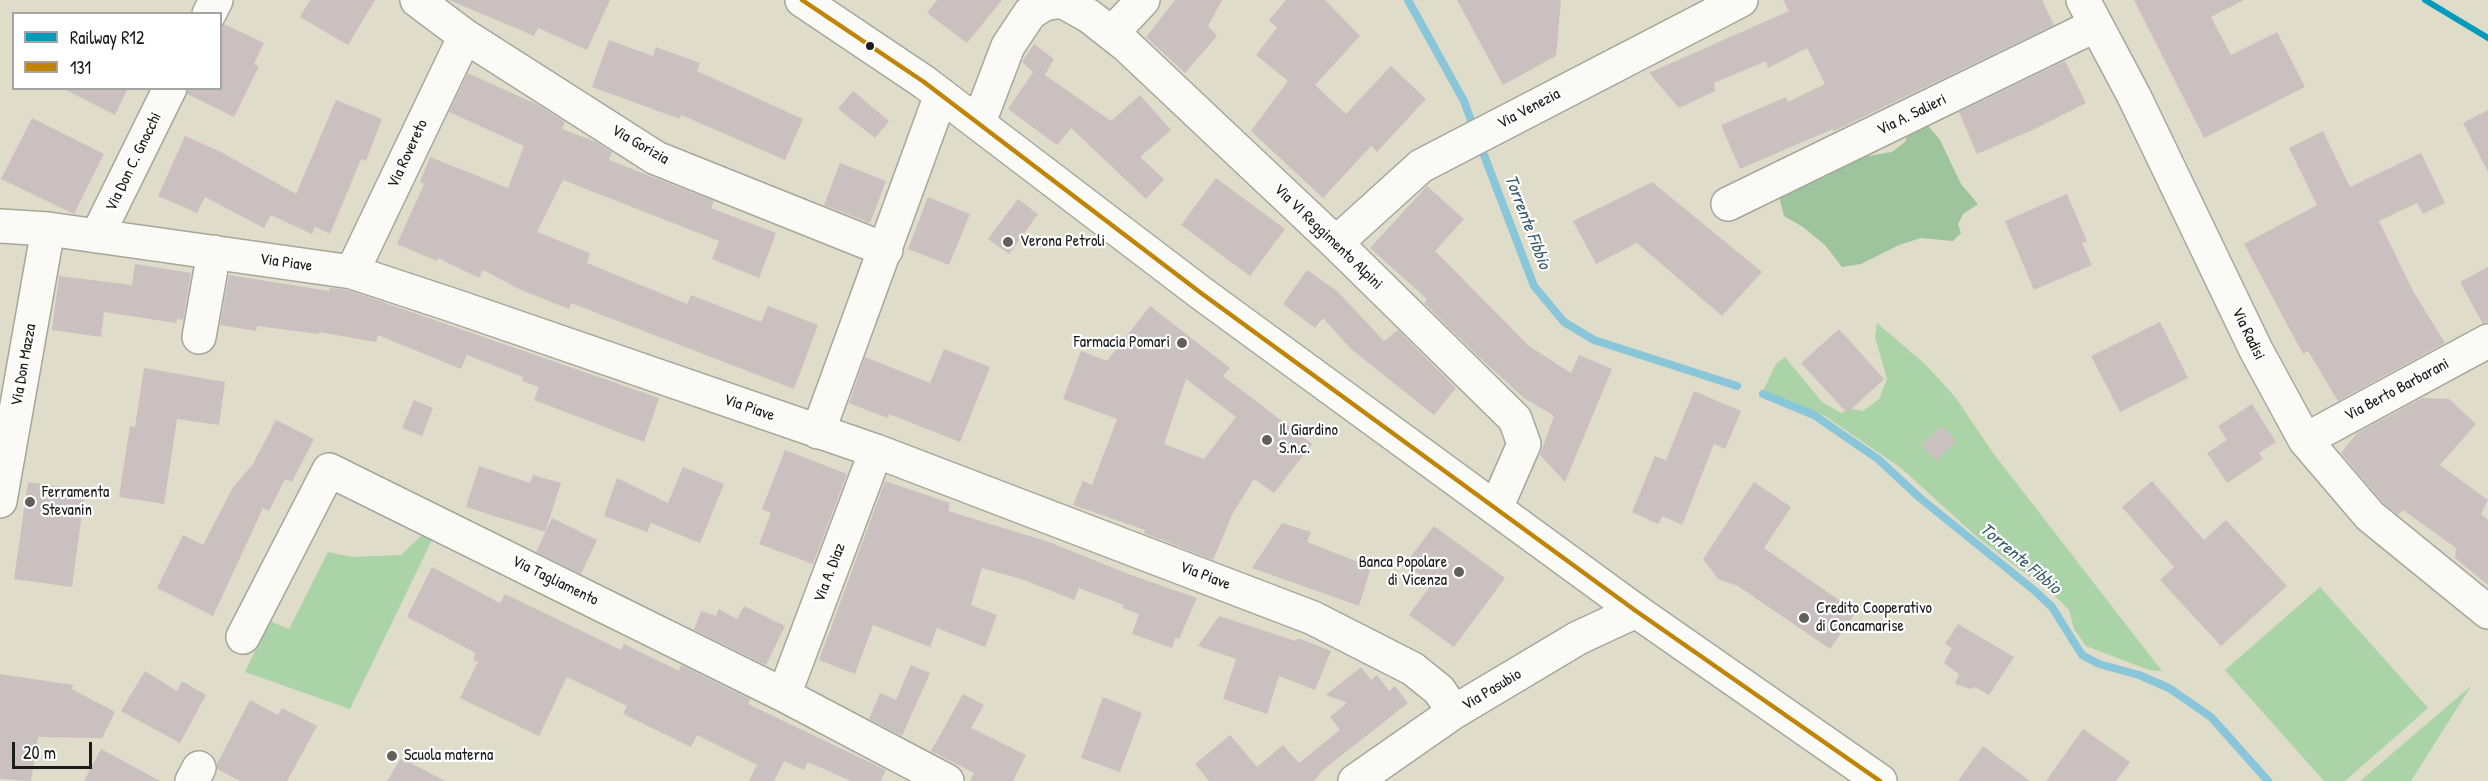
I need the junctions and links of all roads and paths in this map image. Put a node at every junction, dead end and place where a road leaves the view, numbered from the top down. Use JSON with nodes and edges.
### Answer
{"nodes":[{"id":1,"x":417,"y":0,"type":"edge"},
{"id":2,"x":802,"y":0,"type":"edge"},
{"id":3,"x":1143,"y":0,"type":"edge"},
{"id":4,"x":1741,"y":0,"type":"edge"},
{"id":5,"x":1060,"y":1,"type":"edge"},
{"id":6,"x":2090,"y":13,"type":"edge"},
{"id":7,"x":1112,"y":33,"type":"junction"},
{"id":8,"x":465,"y":36,"type":"junction"},
{"id":9,"x":169,"y":90,"type":"edge"},
{"id":10,"x":941,"y":95,"type":"junction"},
{"id":11,"x":979,"y":122,"type":"junction"},
{"id":12,"x":1728,"y":204,"type":"dead end"},
{"id":13,"x":0,"y":226,"type":"edge"},
{"id":14,"x":48,"y":229,"type":"junction"},
{"id":15,"x":98,"y":236,"type":"junction"},
{"id":16,"x":1336,"y":243,"type":"junction"},
{"id":17,"x":885,"y":250,"type":"junction"},
{"id":18,"x":214,"y":252,"type":"junction"},
{"id":19,"x":352,"y":272,"type":"junction"},
{"id":20,"x":199,"y":337,"type":"dead end"},
{"id":21,"x":2488,"y":341,"type":"edge"},
{"id":22,"x":818,"y":432,"type":"junction"},
{"id":23,"x":2305,"y":440,"type":"junction"},
{"id":24,"x":876,"y":451,"type":"junction"},
{"id":25,"x":1,"y":485,"type":"edge"},
{"id":26,"x":1496,"y":508,"type":"junction"},
{"id":27,"x":1636,"y":610,"type":"junction"},
{"id":28,"x":2488,"y":612,"type":"edge"},
{"id":29,"x":243,"y":637,"type":"dead end"},
{"id":30,"x":784,"y":695,"type":"junction"},
{"id":31,"x":1454,"y":712,"type":"junction"},
{"id":32,"x":947,"y":781,"type":"edge"},
{"id":33,"x":1355,"y":781,"type":"edge"},
{"id":34,"x":1880,"y":781,"type":"edge"}],
"edges":[{"from":1,"to":8,"type":"street","name":"Via Gorizia"},
{"from":2,"to":10,"type":"street"},
{"from":3,"to":7,"type":"street"},
{"from":4,"to":16,"type":"street","name":"Via Venezia"},
{"from":5,"to":7,"type":"street","name":"Via VI Reggimento Alpini"},
{"from":5,"to":11,"type":"street"},
{"from":6,"to":12,"type":"street","name":"Via A. Salieri"},
{"from":6,"to":23,"type":"street","name":"Via Radisi"},
{"from":7,"to":16,"type":"street","name":"Via VI Reggimento Alpini"},
{"from":8,"to":17,"type":"street","name":"Via Gorizia"},
{"from":8,"to":19,"type":"street","name":"Via Rovereto"},
{"from":9,"to":15,"type":"street","name":"Via Don C. Gnocchi"},
{"from":10,"to":11,"type":"street"},
{"from":10,"to":17,"type":"street"},
{"from":11,"to":26,"type":"street"},
{"from":13,"to":14,"type":"street","name":"Via Piave"},
{"from":14,"to":15,"type":"street","name":"Via Piave"},
{"from":14,"to":25,"type":"street","name":"Via Don Mazza"},
{"from":15,"to":18,"type":"street","name":"Via Piave"},
{"from":16,"to":26,"type":"street","name":"Via VI Reggimento Alpini"},
{"from":17,"to":22,"type":"street"},
{"from":18,"to":19,"type":"street","name":"Via Piave"},
{"from":18,"to":20,"type":"street"},
{"from":19,"to":22,"type":"street","name":"Via Piave"},
{"from":21,"to":23,"type":"street","name":"Via Berto Barbarani"},
{"from":22,"to":24,"type":"street","name":"Via Piave"},
{"from":23,"to":28,"type":"street","name":"Via Radisi"},
{"from":24,"to":30,"type":"street","name":"Via A. Diaz"},
{"from":24,"to":31,"type":"street","name":"Via Piave"},
{"from":26,"to":27,"type":"street"},
{"from":27,"to":31,"type":"street","name":"Via Pasubio"},
{"from":27,"to":34,"type":"street"},
{"from":29,"to":30,"type":"street","name":"Via Tagliamento"},
{"from":30,"to":32,"type":"street","name":"Via Tagliamento"},
{"from":31,"to":33,"type":"street","name":"Via Pasubio"}]}
